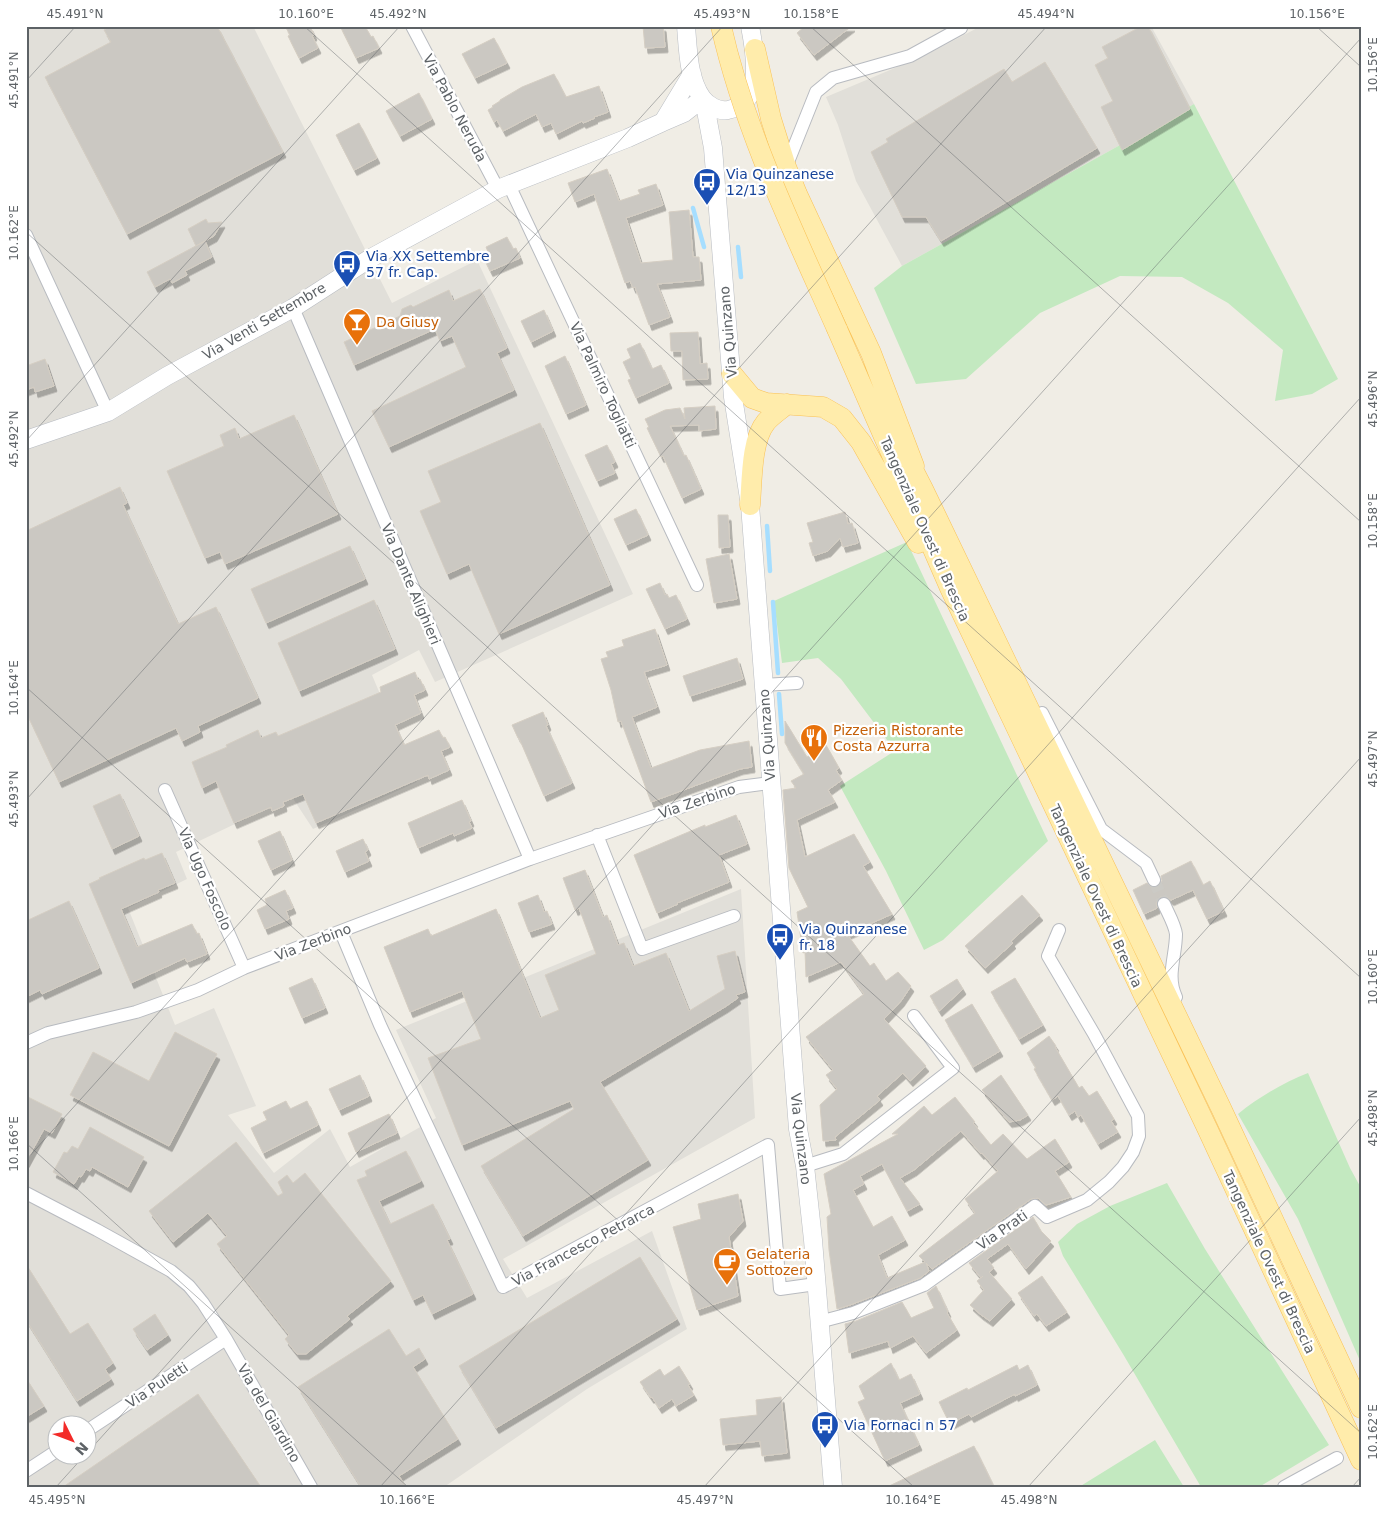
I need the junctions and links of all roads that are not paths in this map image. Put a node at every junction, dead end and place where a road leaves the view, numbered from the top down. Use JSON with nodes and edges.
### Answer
{"nodes":[{"id":1,"x":412,"y":26,"type":"edge"},
{"id":2,"x":686,"y":26,"type":"edge"},
{"id":3,"x":721,"y":26,"type":"edge"},
{"id":4,"x":750,"y":26,"type":"edge"},
{"id":5,"x":962,"y":27,"type":"edge"},
{"id":6,"x":755,"y":49,"type":"junction"},
{"id":7,"x":692,"y":74,"type":"junction"},
{"id":8,"x":704,"y":100,"type":"junction"},
{"id":9,"x":723,"y":111,"type":"junction"},
{"id":10,"x":663,"y":122,"type":"junction"},
{"id":11,"x":713,"y":148,"type":"junction"},
{"id":12,"x":786,"y":168,"type":"junction"},
{"id":13,"x":503,"y":187,"type":"junction"},
{"id":14,"x":26,"y":235,"type":"edge"},
{"id":15,"x":293,"y":308,"type":"junction"},
{"id":16,"x":837,"y":329,"type":"junction"},
{"id":17,"x":732,"y":374,"type":"junction"},
{"id":18,"x":787,"y":404,"type":"junction"},
{"id":19,"x":108,"y":412,"type":"junction"},
{"id":20,"x":26,"y":440,"type":"edge"},
{"id":21,"x":923,"y":489,"type":"junction"},
{"id":22,"x":750,"y":505,"type":"junction"},
{"id":23,"x":697,"y":586,"type":"dead end"},
{"id":24,"x":950,"y":588,"type":"junction"},
{"id":25,"x":998,"y":644,"type":"junction"},
{"id":26,"x":797,"y":683,"type":"dead end"},
{"id":27,"x":763,"y":685,"type":"junction"},
{"id":28,"x":770,"y":783,"type":"junction"},
{"id":29,"x":166,"y":790,"type":"dead end"},
{"id":30,"x":597,"y":835,"type":"junction"},
{"id":31,"x":530,"y":859,"type":"junction"},
{"id":32,"x":1154,"y":880,"type":"tunnel mouth"},
{"id":33,"x":1164,"y":904,"type":"tunnel mouth"},
{"id":34,"x":734,"y":916,"type":"dead end"},
{"id":35,"x":1059,"y":930,"type":"dead end"},
{"id":36,"x":341,"y":932,"type":"junction"},
{"id":37,"x":244,"y":968,"type":"junction"},
{"id":38,"x":914,"y":1016,"type":"dead end"},
{"id":39,"x":26,"y":1043,"type":"edge"},
{"id":40,"x":1221,"y":1108,"type":"junction"},
{"id":41,"x":805,"y":1166,"type":"junction"},
{"id":42,"x":26,"y":1193,"type":"edge"},
{"id":43,"x":816,"y":1284,"type":"junction"},
{"id":44,"x":819,"y":1322,"type":"junction"},
{"id":45,"x":226,"y":1339,"type":"junction"},
{"id":46,"x":1361,"y":1408,"type":"edge"},
{"id":47,"x":98,"y":1423,"type":"edge"},
{"id":48,"x":48,"y":1457,"type":"edge"},
{"id":49,"x":1337,"y":1458,"type":"dead end"},
{"id":50,"x":1361,"y":1460,"type":"edge"},
{"id":51,"x":26,"y":1471,"type":"edge"},
{"id":52,"x":312,"y":1487,"type":"edge"},
{"id":53,"x":832,"y":1487,"type":"edge"},
{"id":54,"x":1284,"y":1487,"type":"edge"}],
"edges":[{"from":1,"to":13,"type":"street","name":"Via Pablo Neruda"},
{"from":2,"to":7,"type":"street","name":"Via Quinzano"},
{"from":3,"to":16,"type":"main road","name":"Tangenziale Ovest di Brescia","bridge":true},
{"from":4,"to":6,"type":"street"},
{"from":5,"to":12,"type":"street"},
{"from":6,"to":9,"type":"street"},
{"from":6,"to":12,"type":"main road"},
{"from":7,"to":8,"type":"street","name":"Via Quinzano"},
{"from":7,"to":10,"type":"street"},
{"from":8,"to":9,"type":"street"},
{"from":8,"to":10,"type":"street","name":"Via Venti Settembre"},
{"from":8,"to":11,"type":"street","name":"Via Quinzano"},
{"from":9,"to":11,"type":"street","name":"Via Quinzano"},
{"from":10,"to":13,"type":"street","name":"Via Venti Settembre"},
{"from":11,"to":17,"type":"street","name":"Via Quinzano"},
{"from":12,"to":21,"type":"main road"},
{"from":13,"to":15,"type":"street","name":"Via Venti Settembre"},
{"from":13,"to":23,"type":"street","name":"Via Palmiro Togliatti"},
{"from":14,"to":19,"type":"street"},
{"from":15,"to":19,"type":"street","name":"Via Venti Settembre"},
{"from":15,"to":31,"type":"street","name":"Via Dante Alighieri"},
{"from":16,"to":21,"type":"main road","name":"Tangenziale Ovest di Brescia"},
{"from":16,"to":24,"type":"main road","name":"Tangenziale Ovest di Brescia"},
{"from":17,"to":18,"type":"main road"},
{"from":17,"to":22,"type":"street","name":"Via Quinzano"},
{"from":18,"to":22,"type":"main road"},
{"from":18,"to":24,"type":"main road"},
{"from":19,"to":20,"type":"street","name":"Via Venti Settembre"},
{"from":21,"to":25,"type":"main road","name":"Tangenziale Ovest di Brescia"},
{"from":22,"to":27,"type":"street","name":"Via Quinzano"},
{"from":24,"to":50,"type":"main road","name":"Tangenziale Ovest di Brescia"},
{"from":25,"to":32,"type":"street"},
{"from":25,"to":40,"type":"main road","name":"Tangenziale Ovest di Brescia"},
{"from":26,"to":27,"type":"street"},
{"from":27,"to":28,"type":"street","name":"Via Quinzano"},
{"from":28,"to":30,"type":"street","name":"Via Zerbino"},
{"from":28,"to":41,"type":"street","name":"Via Quinzano"},
{"from":29,"to":37,"type":"street","name":"Via Ugo Foscolo"},
{"from":30,"to":31,"type":"street","name":"Via Zerbino"},
{"from":30,"to":34,"type":"street"},
{"from":31,"to":36,"type":"street","name":"Via Zerbino"},
{"from":33,"to":40,"type":"street"},
{"from":35,"to":44,"type":"street","name":"Via Prati"},
{"from":36,"to":37,"type":"street","name":"Via Zerbino"},
{"from":36,"to":43,"type":"street","name":"Via Francesco Petrarca"},
{"from":37,"to":39,"type":"street","name":"Via Zerbino"},
{"from":38,"to":41,"type":"street"},
{"from":40,"to":46,"type":"main road","name":"Tangenziale Ovest di Brescia"},
{"from":41,"to":43,"type":"street","name":"Via Quinzano"},
{"from":42,"to":45,"type":"street","name":"Via del Giardino"},
{"from":43,"to":44,"type":"street","name":"Via Quinzano"},
{"from":44,"to":53,"type":"street","name":"Via Quinzano"},
{"from":45,"to":47,"type":"street","name":"Via Puletti"},
{"from":45,"to":52,"type":"street","name":"Via del Giardino"},
{"from":48,"to":51,"type":"street"},
{"from":49,"to":54,"type":"street"}]}
